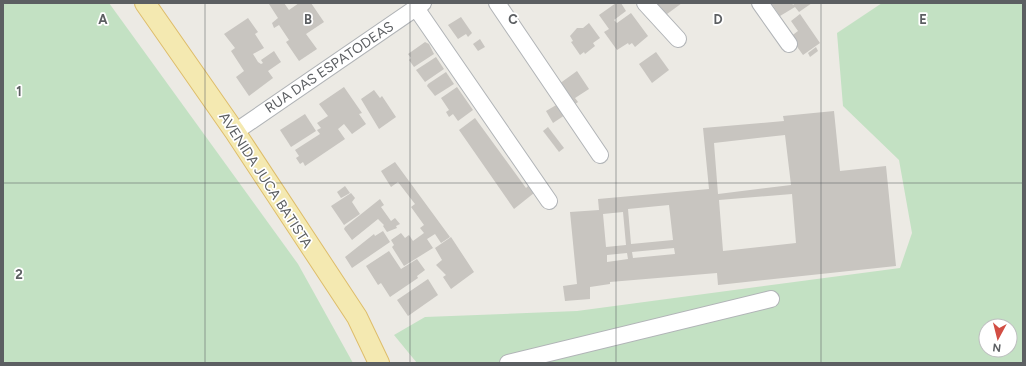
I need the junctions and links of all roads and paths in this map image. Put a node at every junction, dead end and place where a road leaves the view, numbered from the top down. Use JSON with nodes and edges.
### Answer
{"nodes":[{"id":1,"x":145,"y":3,"type":"edge"},
{"id":2,"x":497,"y":3,"type":"edge"},
{"id":3,"x":645,"y":3,"type":"edge"},
{"id":4,"x":760,"y":3,"type":"edge"},
{"id":5,"x":420,"y":6,"type":"edge"},
{"id":6,"x":678,"y":39,"type":"dead end"},
{"id":7,"x":789,"y":44,"type":"dead end"},
{"id":8,"x":236,"y":132,"type":"junction"},
{"id":9,"x":600,"y":155,"type":"dead end"},
{"id":10,"x":549,"y":201,"type":"dead end"},
{"id":11,"x":771,"y":299,"type":"dead end"},
{"id":12,"x":378,"y":363,"type":"edge"},
{"id":13,"x":508,"y":363,"type":"edge"}],
"edges":[{"from":1,"to":8,"type":"main road","name":"AVENIDA JUCA BATISTA"},
{"from":2,"to":9,"type":"street"},
{"from":3,"to":6,"type":"street"},
{"from":4,"to":7,"type":"street"},
{"from":5,"to":8,"type":"street","name":"RUA DAS ESPATODEAS"},
{"from":5,"to":10,"type":"street"},
{"from":8,"to":12,"type":"main road","name":"AVENIDA JUCA BATISTA"},
{"from":11,"to":13,"type":"street"}]}
